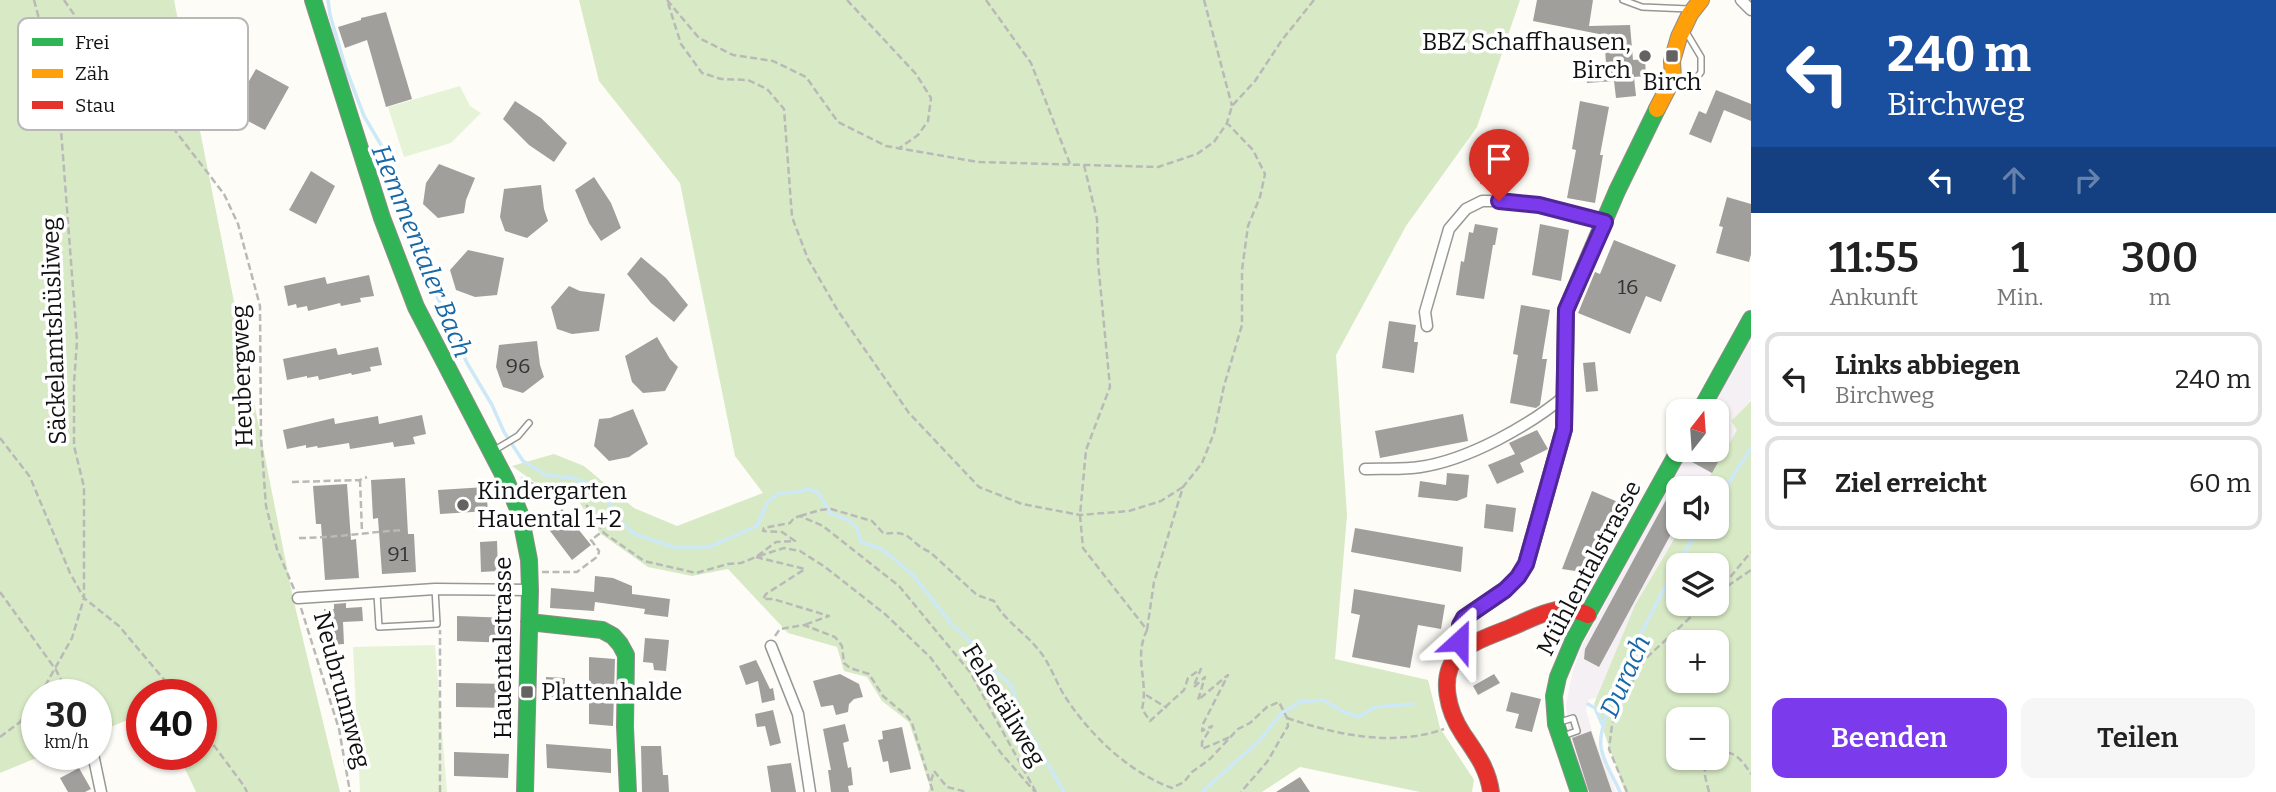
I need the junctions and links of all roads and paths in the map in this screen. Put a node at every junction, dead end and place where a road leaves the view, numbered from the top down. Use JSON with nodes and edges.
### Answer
{"nodes":[{"id":1,"x":34,"y":0,"type":"edge"},
{"id":2,"x":64,"y":0,"type":"edge"},
{"id":3,"x":313,"y":0,"type":"edge"},
{"id":4,"x":847,"y":0,"type":"edge"},
{"id":5,"x":986,"y":0,"type":"edge"},
{"id":6,"x":1203,"y":0,"type":"edge"},
{"id":7,"x":1314,"y":0,"type":"edge"},
{"id":8,"x":1623,"y":0,"type":"edge"},
{"id":9,"x":1741,"y":0,"type":"edge"},
{"id":10,"x":668,"y":1,"type":"edge"},
{"id":11,"x":1696,"y":5,"type":"edge"},
{"id":12,"x":1751,"y":10,"type":"edge"},
{"id":13,"x":39,"y":18,"type":"edge"},
{"id":14,"x":76,"y":18,"type":"edge"},
{"id":15,"x":1683,"y":28,"type":"junction"},
{"id":16,"x":1673,"y":78,"type":"junction"},
{"id":17,"x":1232,"y":106,"type":"junction"},
{"id":18,"x":1227,"y":123,"type":"junction"},
{"id":19,"x":61,"y":130,"type":"edge"},
{"id":20,"x":175,"y":130,"type":"edge"},
{"id":21,"x":898,"y":149,"type":"junction"},
{"id":22,"x":1070,"y":164,"type":"junction"},
{"id":23,"x":1084,"y":165,"type":"junction"},
{"id":24,"x":1605,"y":222,"type":"junction"},
{"id":25,"x":1751,"y":319,"type":"edge"},
{"id":26,"x":1427,"y":327,"type":"dead end"},
{"id":27,"x":1566,"y":395,"type":"junction"},
{"id":28,"x":1707,"y":399,"type":"edge"},
{"id":29,"x":529,"y":423,"type":"dead end"},
{"id":30,"x":0,"y":438,"type":"edge"},
{"id":31,"x":492,"y":452,"type":"junction"},
{"id":32,"x":1672,"y":462,"type":"edge"},
{"id":33,"x":1365,"y":469,"type":"dead end"},
{"id":34,"x":517,"y":476,"type":"dead end"},
{"id":35,"x":368,"y":477,"type":"dead end"},
{"id":36,"x":360,"y":480,"type":"junction"},
{"id":37,"x":292,"y":482,"type":"dead end"},
{"id":38,"x":1183,"y":487,"type":"junction"},
{"id":39,"x":1080,"y":515,"type":"junction"},
{"id":40,"x":800,"y":516,"type":"junction"},
{"id":41,"x":403,"y":530,"type":"dead end"},
{"id":42,"x":603,"y":531,"type":"junction"},
{"id":43,"x":362,"y":533,"type":"junction"},
{"id":44,"x":299,"y":538,"type":"dead end"},
{"id":45,"x":1751,"y":552,"type":"edge"},
{"id":46,"x":756,"y":557,"type":"junction"},
{"id":47,"x":1751,"y":570,"type":"edge"},
{"id":48,"x":538,"y":572,"type":"dead end"},
{"id":49,"x":1729,"y":579,"type":"edge"},
{"id":50,"x":1729,"y":585,"type":"edge"},
{"id":51,"x":435,"y":589,"type":"junction"},
{"id":52,"x":530,"y":590,"type":"junction"},
{"id":53,"x":0,"y":592,"type":"edge"},
{"id":54,"x":377,"y":592,"type":"junction"},
{"id":55,"x":84,"y":598,"type":"junction"},
{"id":56,"x":298,"y":598,"type":"junction"},
{"id":57,"x":1588,"y":615,"type":"junction"},
{"id":58,"x":1692,"y":616,"type":"edge"},
{"id":59,"x":529,"y":622,"type":"junction"},
{"id":60,"x":437,"y":624,"type":"junction"},
{"id":61,"x":804,"y":625,"type":"junction"},
{"id":62,"x":1147,"y":630,"type":"junction"},
{"id":63,"x":771,"y":646,"type":"joint"},
{"id":64,"x":1460,"y":653,"type":"junction"},
{"id":65,"x":56,"y":670,"type":"junction"},
{"id":66,"x":50,"y":679,"type":"edge"},
{"id":67,"x":61,"y":679,"type":"edge"},
{"id":68,"x":164,"y":679,"type":"edge"},
{"id":69,"x":1145,"y":695,"type":"junction"},
{"id":70,"x":1167,"y":708,"type":"junction"},
{"id":71,"x":1287,"y":718,"type":"junction"},
{"id":72,"x":21,"y":721,"type":"edge"},
{"id":73,"x":1150,"y":721,"type":"junction"},
{"id":74,"x":1144,"y":722,"type":"dead end"},
{"id":75,"x":1456,"y":724,"type":"junction"},
{"id":76,"x":0,"y":737,"type":"edge"},
{"id":77,"x":1230,"y":737,"type":"junction"},
{"id":78,"x":217,"y":750,"type":"edge"},
{"id":79,"x":1729,"y":752,"type":"edge"},
{"id":80,"x":96,"y":770,"type":"edge"},
{"id":81,"x":1705,"y":770,"type":"edge"},
{"id":82,"x":1751,"y":774,"type":"edge"},
{"id":83,"x":931,"y":781,"type":"junction"},
{"id":84,"x":101,"y":792,"type":"edge"},
{"id":85,"x":247,"y":792,"type":"edge"},
{"id":86,"x":350,"y":792,"type":"edge"},
{"id":87,"x":440,"y":792,"type":"edge"},
{"id":88,"x":525,"y":792,"type":"edge"},
{"id":89,"x":628,"y":792,"type":"edge"},
{"id":90,"x":810,"y":792,"type":"edge"},
{"id":91,"x":933,"y":792,"type":"edge"},
{"id":92,"x":967,"y":792,"type":"edge"},
{"id":93,"x":1035,"y":792,"type":"edge"},
{"id":94,"x":1241,"y":792,"type":"edge"},
{"id":95,"x":1491,"y":792,"type":"edge"},
{"id":96,"x":1579,"y":792,"type":"edge"},
{"id":97,"x":1627,"y":792,"type":"edge"},
{"id":98,"x":1709,"y":792,"type":"edge"}],
"edges":[{"from":1,"to":13,"type":"path","name":"Säckelamtshüsliweg"},
{"from":2,"to":14,"type":"path","name":"Heubergweg"},
{"from":3,"to":31,"type":"street","name":"Hauentalstrasse"},
{"from":4,"to":21,"type":"path"},
{"from":5,"to":22,"type":"path"},
{"from":6,"to":17,"type":"path"},
{"from":7,"to":17,"type":"path"},
{"from":8,"to":11,"type":"lane"},
{"from":9,"to":12,"type":"street"},
{"from":10,"to":21,"type":"path"},
{"from":10,"to":39,"type":"path"},
{"from":11,"to":15,"type":"street"},
{"from":15,"to":16,"type":"street"},
{"from":15,"to":16,"type":"lane"},
{"from":16,"to":24,"type":"street"},
{"from":17,"to":18,"type":"path"},
{"from":18,"to":23,"type":"path"},
{"from":18,"to":38,"type":"path"},
{"from":19,"to":55,"type":"path","name":"Säckelamtshüsliweg"},
{"from":20,"to":56,"type":"path","name":"Heubergweg"},
{"from":21,"to":22,"type":"path"},
{"from":22,"to":23,"type":"path"},
{"from":23,"to":39,"type":"path"},
{"from":24,"to":26,"type":"street"},
{"from":24,"to":27,"type":"street"},
{"from":25,"to":28,"type":"street"},
{"from":27,"to":33,"type":"street"},
{"from":27,"to":64,"type":"street"},
{"from":29,"to":31,"type":"lane"},
{"from":30,"to":55,"type":"path"},
{"from":31,"to":52,"type":"street","name":"Hauentalstrasse"},
{"from":32,"to":57,"type":"street","name":"Mühlentalstrasse"},
{"from":34,"to":42,"type":"path"},
{"from":35,"to":36,"type":"path"},
{"from":36,"to":37,"type":"path"},
{"from":36,"to":43,"type":"path"},
{"from":38,"to":39,"type":"path"},
{"from":38,"to":62,"type":"path"},
{"from":39,"to":62,"type":"path"},
{"from":40,"to":46,"type":"path"},
{"from":40,"to":77,"type":"path"},
{"from":40,"to":93,"type":"path","name":"Felsetäliweg"},
{"from":41,"to":43,"type":"path"},
{"from":42,"to":46,"type":"path"},
{"from":42,"to":48,"type":"path"},
{"from":43,"to":44,"type":"path"},
{"from":45,"to":49,"type":"path"},
{"from":46,"to":61,"type":"path"},
{"from":46,"to":93,"type":"path"},
{"from":47,"to":50,"type":"path"},
{"from":51,"to":52,"type":"street"},
{"from":51,"to":54,"type":"street"},
{"from":51,"to":60,"type":"lane"},
{"from":52,"to":59,"type":"street","name":"Hauentalstrasse"},
{"from":53,"to":65,"type":"path"},
{"from":54,"to":56,"type":"street"},
{"from":54,"to":60,"type":"lane"},
{"from":55,"to":65,"type":"path","name":"Säckelamtshüsliweg"},
{"from":55,"to":68,"type":"path"},
{"from":56,"to":86,"type":"path","name":"Neubrunnweg"},
{"from":57,"to":64,"type":"street"},
{"from":57,"to":96,"type":"street","name":"Mühlentalstrasse"},
{"from":58,"to":97,"type":"path"},
{"from":59,"to":88,"type":"street","name":"Hauentalstrasse"},
{"from":59,"to":89,"type":"street"},
{"from":60,"to":87,"type":"path"},
{"from":61,"to":63,"type":"path"},
{"from":61,"to":83,"type":"path"},
{"from":62,"to":69,"type":"path"},
{"from":63,"to":90,"type":"street"},
{"from":64,"to":75,"type":"street"},
{"from":65,"to":66,"type":"path","name":"Säckelamtshüsliweg"},
{"from":65,"to":67,"type":"path"},
{"from":69,"to":70,"type":"path"},
{"from":69,"to":73,"type":"path"},
{"from":70,"to":73,"type":"path"},
{"from":70,"to":77,"type":"path"},
{"from":71,"to":75,"type":"path"},
{"from":71,"to":77,"type":"path"},
{"from":71,"to":94,"type":"path"},
{"from":72,"to":76,"type":"path"},
{"from":73,"to":74,"type":"path"},
{"from":75,"to":95,"type":"street"},
{"from":78,"to":85,"type":"path"},
{"from":79,"to":82,"type":"path"},
{"from":80,"to":84,"type":"street"},
{"from":81,"to":98,"type":"path"},
{"from":83,"to":91,"type":"path"},
{"from":83,"to":92,"type":"path"}]}
